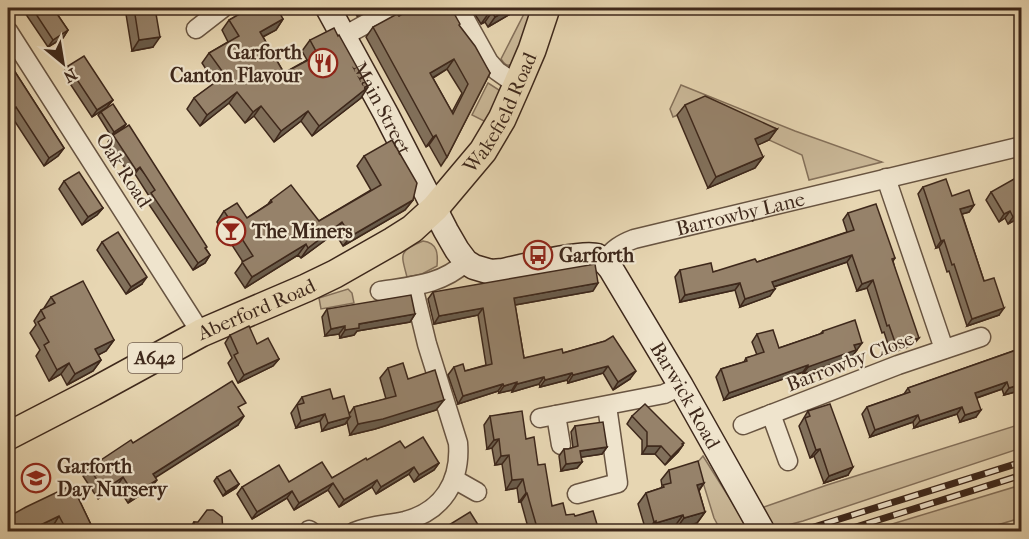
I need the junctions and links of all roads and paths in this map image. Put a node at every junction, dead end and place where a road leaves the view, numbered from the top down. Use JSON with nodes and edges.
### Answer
{"nodes":[{"id":1,"x":223,"y":8,"type":"edge"},
{"id":2,"x":328,"y":8,"type":"edge"},
{"id":3,"x":395,"y":8,"type":"edge"},
{"id":4,"x":459,"y":8,"type":"edge"},
{"id":5,"x":546,"y":8,"type":"edge"},
{"id":6,"x":196,"y":29,"type":"dead end"},
{"id":7,"x":8,"y":31,"type":"edge"},
{"id":8,"x":344,"y":36,"type":"junction"},
{"id":9,"x":517,"y":85,"type":"junction"},
{"id":10,"x":1022,"y":146,"type":"edge"},
{"id":11,"x":886,"y":178,"type":"junction"},
{"id":12,"x":435,"y":208,"type":"junction"},
{"id":13,"x":604,"y":261,"type":"junction"},
{"id":14,"x":466,"y":262,"type":"junction"},
{"id":15,"x":413,"y":286,"type":"junction"},
{"id":16,"x":380,"y":291,"type":"dead end"},
{"id":17,"x":201,"y":333,"type":"junction"},
{"id":18,"x":981,"y":337,"type":"dead end"},
{"id":19,"x":944,"y":349,"type":"junction"},
{"id":20,"x":681,"y":386,"type":"junction"},
{"id":21,"x":607,"y":406,"type":"junction"},
{"id":22,"x":771,"y":414,"type":"junction"},
{"id":23,"x":743,"y":425,"type":"dead end"},
{"id":24,"x":8,"y":436,"type":"edge"},
{"id":25,"x":561,"y":445,"type":"dead end"},
{"id":26,"x":788,"y":461,"type":"dead end"},
{"id":27,"x":454,"y":480,"type":"junction"},
{"id":28,"x":477,"y":492,"type":"dead end"},
{"id":29,"x":577,"y":494,"type":"dead end"},
{"id":30,"x":354,"y":531,"type":"edge"},
{"id":31,"x":763,"y":531,"type":"edge"}],
"edges":[{"from":1,"to":6,"type":"street"},
{"from":2,"to":8,"type":"street","name":"Main Street"},
{"from":3,"to":8,"type":"street"},
{"from":4,"to":9,"type":"street"},
{"from":5,"to":9,"type":"main road","name":"Wakefield Road","number":"A642"},
{"from":7,"to":17,"type":"street","name":"Oak Road"},
{"from":8,"to":12,"type":"street","name":"Main Street"},
{"from":9,"to":12,"type":"main road","name":"Wakefield Road","number":"A642"},
{"from":10,"to":11,"type":"street","name":"Barrowby Lane"},
{"from":11,"to":13,"type":"street","name":"Barrowby Lane"},
{"from":11,"to":19,"type":"street","name":"Barrowby Close"},
{"from":12,"to":14,"type":"street"},
{"from":12,"to":17,"type":"main road","name":"Aberford Road","number":"A642"},
{"from":13,"to":14,"type":"street"},
{"from":13,"to":20,"type":"street","name":"Barwick Road"},
{"from":14,"to":15,"type":"street"},
{"from":15,"to":16,"type":"street"},
{"from":15,"to":27,"type":"street"},
{"from":17,"to":24,"type":"main road","name":"Aberford Road","number":"A642"},
{"from":18,"to":19,"type":"street","name":"Barrowby Close"},
{"from":19,"to":22,"type":"street","name":"Barrowby Close"},
{"from":20,"to":21,"type":"street"},
{"from":20,"to":31,"type":"street","name":"Barwick Road"},
{"from":21,"to":25,"type":"street"},
{"from":21,"to":29,"type":"street"},
{"from":22,"to":23,"type":"street","name":"Barrowby Close"},
{"from":22,"to":26,"type":"street","name":"Barrowby Close"},
{"from":27,"to":28,"type":"street"},
{"from":27,"to":30,"type":"street"}]}
